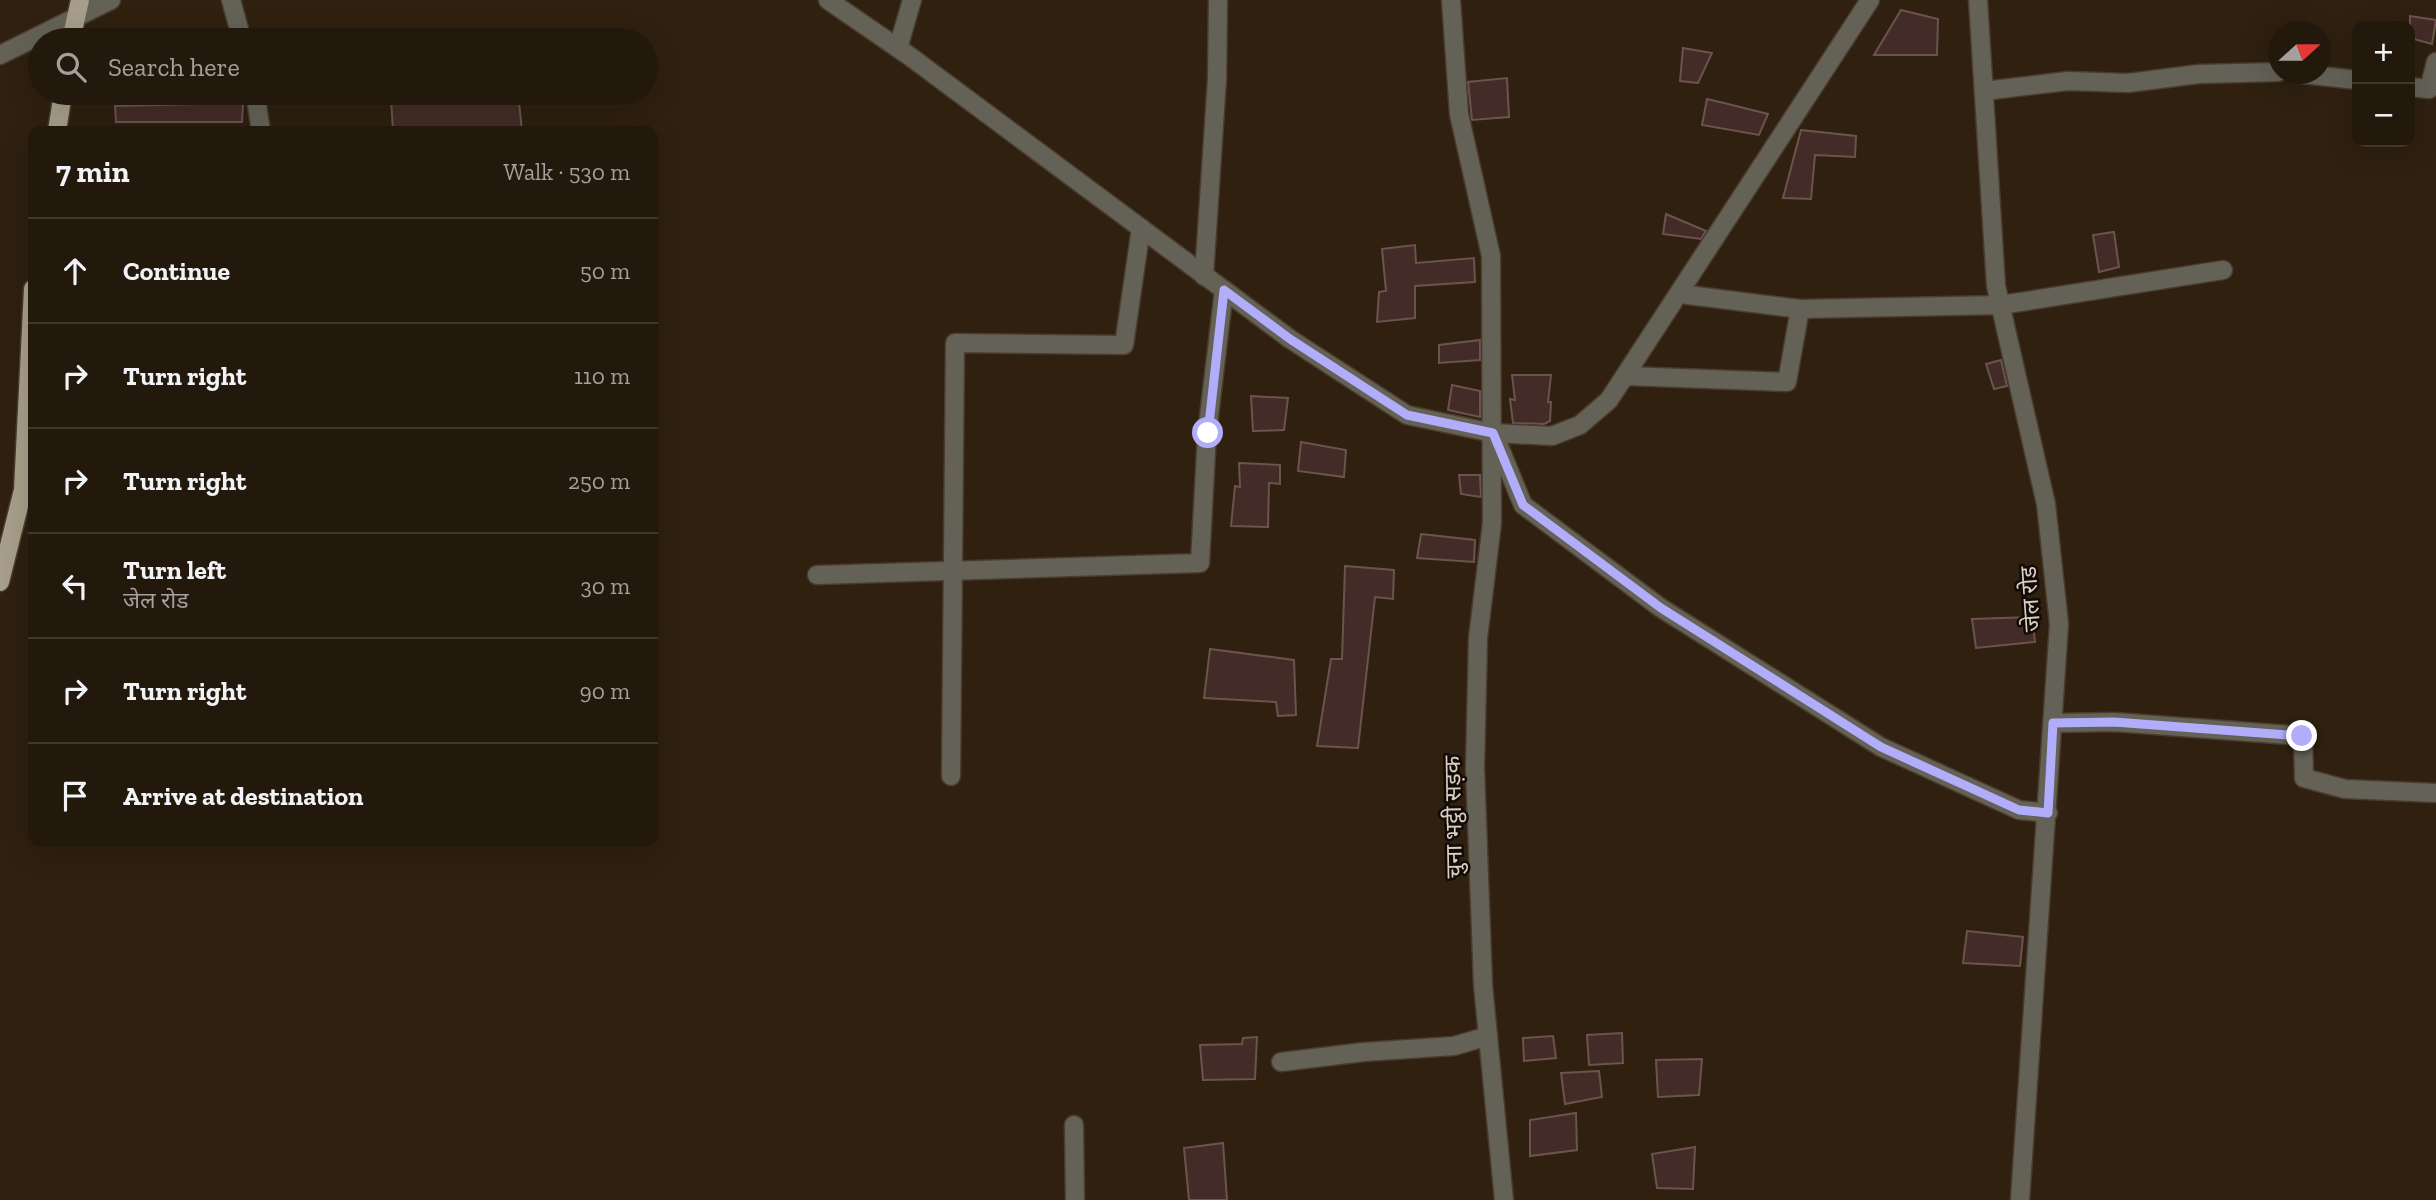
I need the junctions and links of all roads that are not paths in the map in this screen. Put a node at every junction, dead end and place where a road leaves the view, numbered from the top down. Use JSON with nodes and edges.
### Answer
{"nodes":[{"id":1,"x":80,"y":0,"type":"edge"},
{"id":2,"x":111,"y":0,"type":"edge"},
{"id":3,"x":231,"y":0,"type":"edge"},
{"id":4,"x":828,"y":0,"type":"edge"},
{"id":5,"x":912,"y":0,"type":"edge"},
{"id":6,"x":1218,"y":0,"type":"edge"},
{"id":7,"x":1451,"y":0,"type":"edge"},
{"id":8,"x":1870,"y":0,"type":"edge"},
{"id":9,"x":1978,"y":0,"type":"edge"},
{"id":10,"x":74,"y":18,"type":"junction"},
{"id":11,"x":54,"y":28,"type":"edge"},
{"id":12,"x":73,"y":28,"type":"edge"},
{"id":13,"x":239,"y":28,"type":"edge"},
{"id":14,"x":28,"y":41,"type":"edge"},
{"id":15,"x":898,"y":48,"type":"junction"},
{"id":16,"x":0,"y":55,"type":"edge"},
{"id":17,"x":2436,"y":62,"type":"edge"},
{"id":18,"x":2268,"y":72,"type":"edge"},
{"id":19,"x":2331,"y":77,"type":"edge"},
{"id":20,"x":2352,"y":79,"type":"edge"},
{"id":21,"x":2415,"y":88,"type":"edge"},
{"id":22,"x":1984,"y":91,"type":"junction"},
{"id":23,"x":61,"y":105,"type":"edge"},
{"id":24,"x":257,"y":105,"type":"edge"},
{"id":25,"x":58,"y":126,"type":"edge"},
{"id":26,"x":260,"y":126,"type":"edge"},
{"id":27,"x":1140,"y":228,"type":"junction"},
{"id":28,"x":2223,"y":270,"type":"dead end"},
{"id":29,"x":1205,"y":276,"type":"junction"},
{"id":30,"x":1224,"y":290,"type":"junction"},
{"id":31,"x":1679,"y":294,"type":"junction"},
{"id":32,"x":2001,"y":305,"type":"junction"},
{"id":33,"x":1800,"y":309,"type":"junction"},
{"id":34,"x":1626,"y":376,"type":"junction"},
{"id":35,"x":28,"y":390,"type":"edge"},
{"id":36,"x":1493,"y":433,"type":"junction"},
{"id":37,"x":952,"y":570,"type":"junction"},
{"id":38,"x":817,"y":575,"type":"dead end"},
{"id":39,"x":0,"y":582,"type":"edge"},
{"id":40,"x":2053,"y":723,"type":"junction"},
{"id":41,"x":951,"y":776,"type":"dead end"},
{"id":42,"x":2436,"y":793,"type":"edge"},
{"id":43,"x":2048,"y":813,"type":"junction"},
{"id":44,"x":1488,"y":1036,"type":"junction"},
{"id":45,"x":1281,"y":1062,"type":"dead end"},
{"id":46,"x":1074,"y":1125,"type":"dead end"},
{"id":47,"x":1075,"y":1200,"type":"edge"},
{"id":48,"x":1504,"y":1200,"type":"edge"},
{"id":49,"x":2020,"y":1200,"type":"edge"}],
"edges":[{"from":1,"to":10,"type":"main road"},
{"from":2,"to":10,"type":"street"},
{"from":3,"to":13,"type":"street"},
{"from":4,"to":15,"type":"street"},
{"from":5,"to":15,"type":"street"},
{"from":6,"to":29,"type":"street"},
{"from":7,"to":36,"type":"street","name":"चुना भट्ठी सड़क"},
{"from":8,"to":31,"type":"street"},
{"from":9,"to":22,"type":"street","name":"जेल रोड"},
{"from":10,"to":11,"type":"street"},
{"from":10,"to":12,"type":"main road"},
{"from":14,"to":16,"type":"street"},
{"from":15,"to":27,"type":"street"},
{"from":17,"to":21,"type":"street"},
{"from":18,"to":22,"type":"street"},
{"from":19,"to":20,"type":"street"},
{"from":22,"to":32,"type":"street","name":"जेल रोड"},
{"from":23,"to":25,"type":"main road"},
{"from":24,"to":26,"type":"street"},
{"from":27,"to":29,"type":"street"},
{"from":27,"to":37,"type":"street"},
{"from":28,"to":32,"type":"street"},
{"from":29,"to":30,"type":"street"},
{"from":30,"to":36,"type":"street"},
{"from":30,"to":37,"type":"street"},
{"from":31,"to":33,"type":"street"},
{"from":31,"to":34,"type":"street"},
{"from":32,"to":33,"type":"street"},
{"from":32,"to":40,"type":"street","name":"जेल रोड"},
{"from":33,"to":34,"type":"street"},
{"from":34,"to":36,"type":"street"},
{"from":35,"to":39,"type":"main road"},
{"from":36,"to":43,"type":"street"},
{"from":36,"to":44,"type":"street","name":"चुना भट्ठी सड़क"},
{"from":37,"to":38,"type":"street"},
{"from":37,"to":41,"type":"street"},
{"from":40,"to":42,"type":"street"},
{"from":40,"to":43,"type":"street","name":"जेल रोड"},
{"from":43,"to":49,"type":"street","name":"जेल रोड"},
{"from":44,"to":45,"type":"street"},
{"from":44,"to":48,"type":"street","name":"चुना भट्ठी सड़क"},
{"from":46,"to":47,"type":"street"}]}
